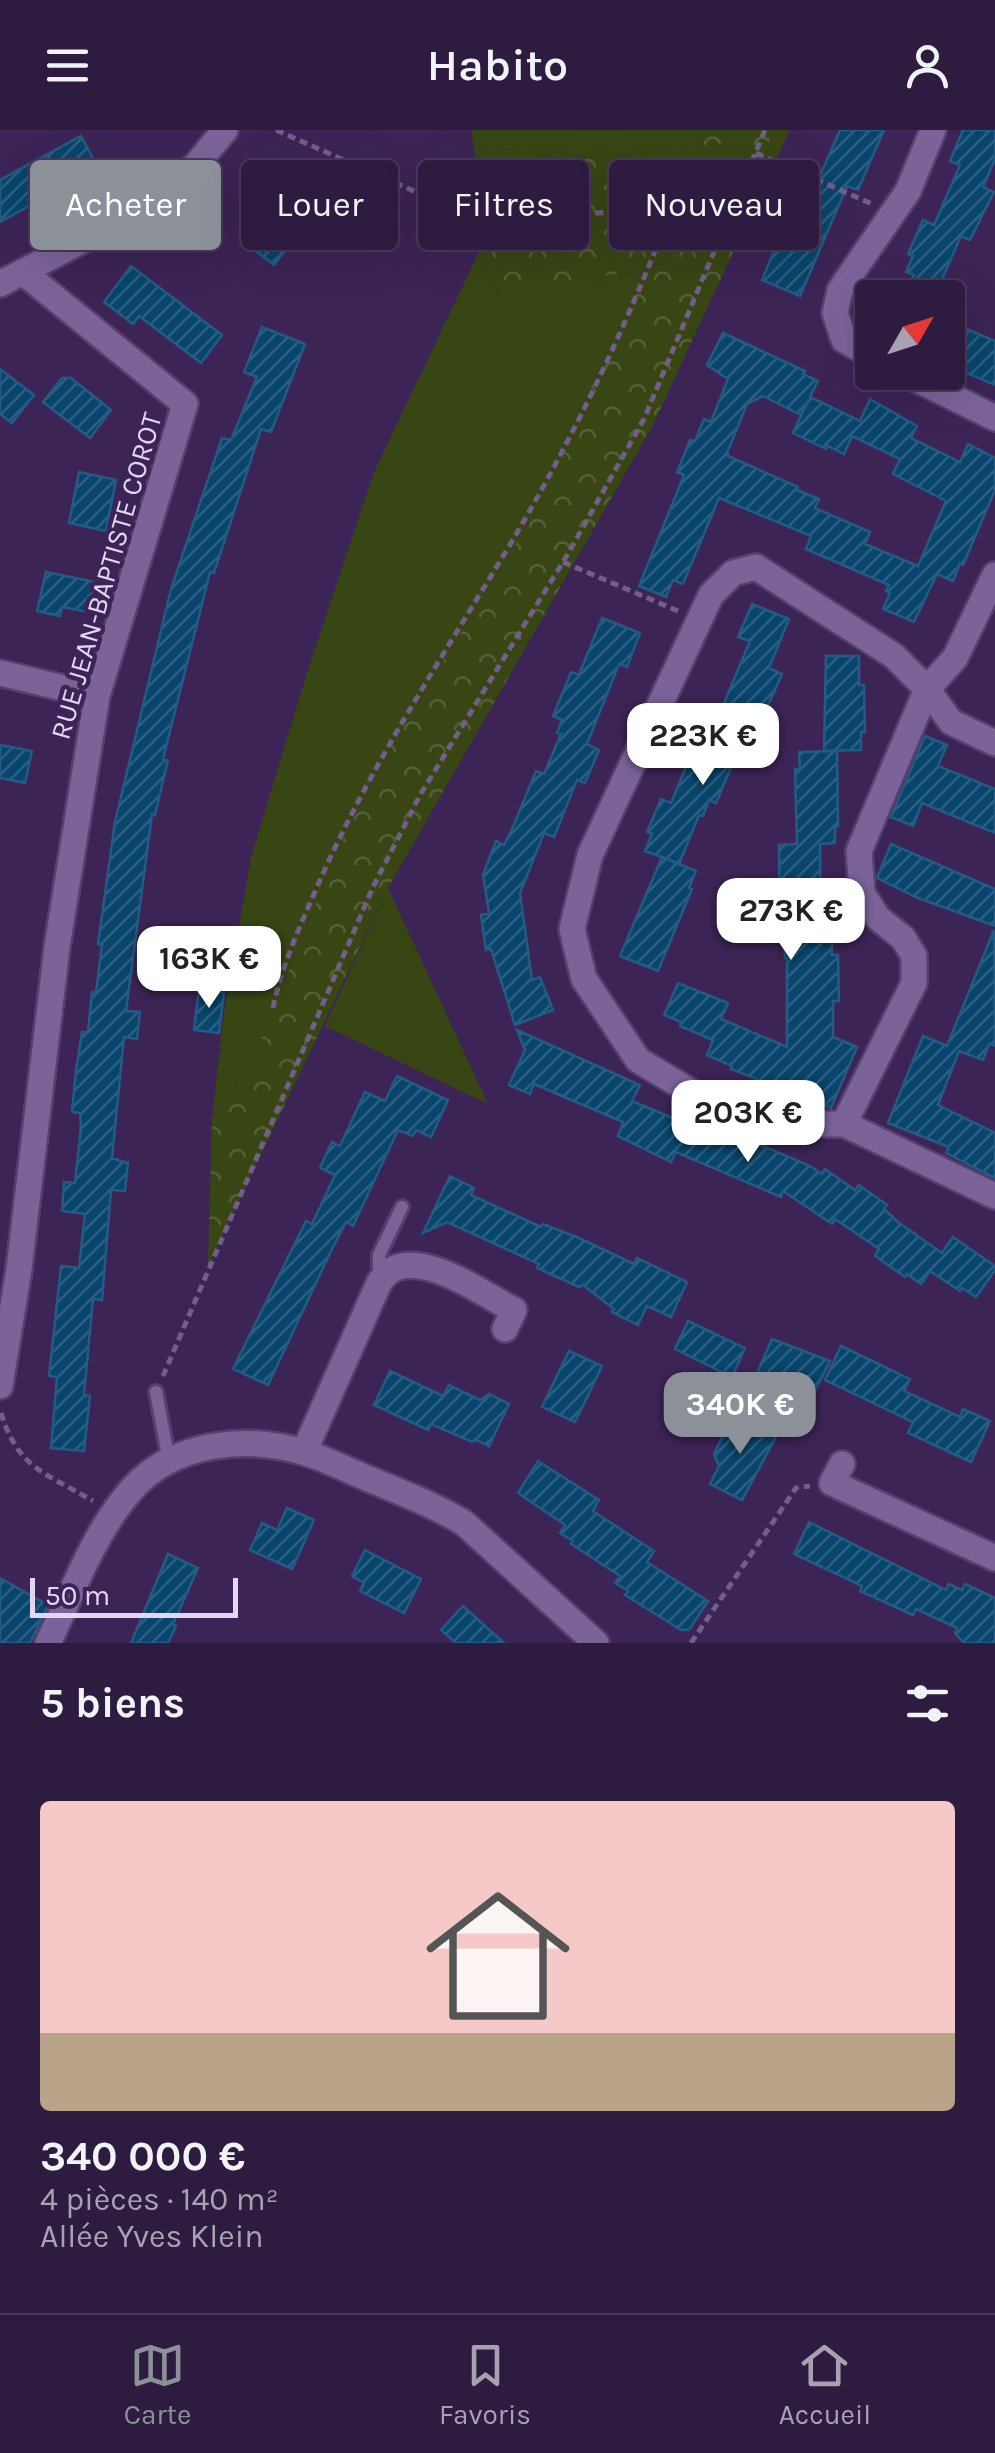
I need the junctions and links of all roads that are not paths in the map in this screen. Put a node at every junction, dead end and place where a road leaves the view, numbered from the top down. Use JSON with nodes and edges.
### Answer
{"nodes":[{"id":1,"x":225,"y":130,"type":"edge"},
{"id":2,"x":933,"y":130,"type":"edge"},
{"id":3,"x":11,"y":278,"type":"edge"},
{"id":4,"x":855,"y":346,"type":"edge"},
{"id":5,"x":938,"y":390,"type":"edge"},
{"id":6,"x":995,"y":418,"type":"edge"},
{"id":7,"x":995,"y":576,"type":"edge"},
{"id":8,"x":0,"y":673,"type":"edge"},
{"id":9,"x":927,"y":689,"type":"junction"},
{"id":10,"x":97,"y":696,"type":"junction"},
{"id":11,"x":995,"y":743,"type":"edge"},
{"id":12,"x":844,"y":1124,"type":"junction"},
{"id":13,"x":995,"y":1196,"type":"edge"},
{"id":14,"x":402,"y":1207,"type":"dead end"},
{"id":15,"x":9,"y":1267,"type":"edge"},
{"id":16,"x":379,"y":1283,"type":"junction"},
{"id":17,"x":505,"y":1329,"type":"dead end"},
{"id":18,"x":0,"y":1386,"type":"edge"},
{"id":19,"x":156,"y":1392,"type":"road end"},
{"id":20,"x":304,"y":1452,"type":"junction"},
{"id":21,"x":169,"y":1461,"type":"junction"},
{"id":22,"x":837,"y":1474,"type":"road end"},
{"id":23,"x":995,"y":1558,"type":"edge"},
{"id":24,"x":48,"y":1643,"type":"edge"},
{"id":25,"x":596,"y":1643,"type":"edge"}],
"edges":[{"from":1,"to":3,"type":"street"},
{"from":2,"to":4,"type":"street"},
{"from":3,"to":10,"type":"street","name":"RUE JEAN-BAPTISTE COROT"},
{"from":5,"to":6,"type":"street"},
{"from":7,"to":9,"type":"street"},
{"from":8,"to":10,"type":"street"},
{"from":9,"to":11,"type":"street"},
{"from":9,"to":12,"type":"street"},
{"from":9,"to":12,"type":"street"},
{"from":10,"to":15,"type":"street","name":"RUE JEAN-BAPTISTE COROT"},
{"from":12,"to":13,"type":"street"},
{"from":14,"to":16,"type":"lane"},
{"from":15,"to":18,"type":"street","name":"RUE JEAN-BAPTISTE COROT"},
{"from":16,"to":17,"type":"street"},
{"from":16,"to":20,"type":"street"},
{"from":19,"to":21,"type":"lane"},
{"from":20,"to":21,"type":"street"},
{"from":20,"to":25,"type":"street"},
{"from":21,"to":24,"type":"street"},
{"from":22,"to":23,"type":"street"}]}
